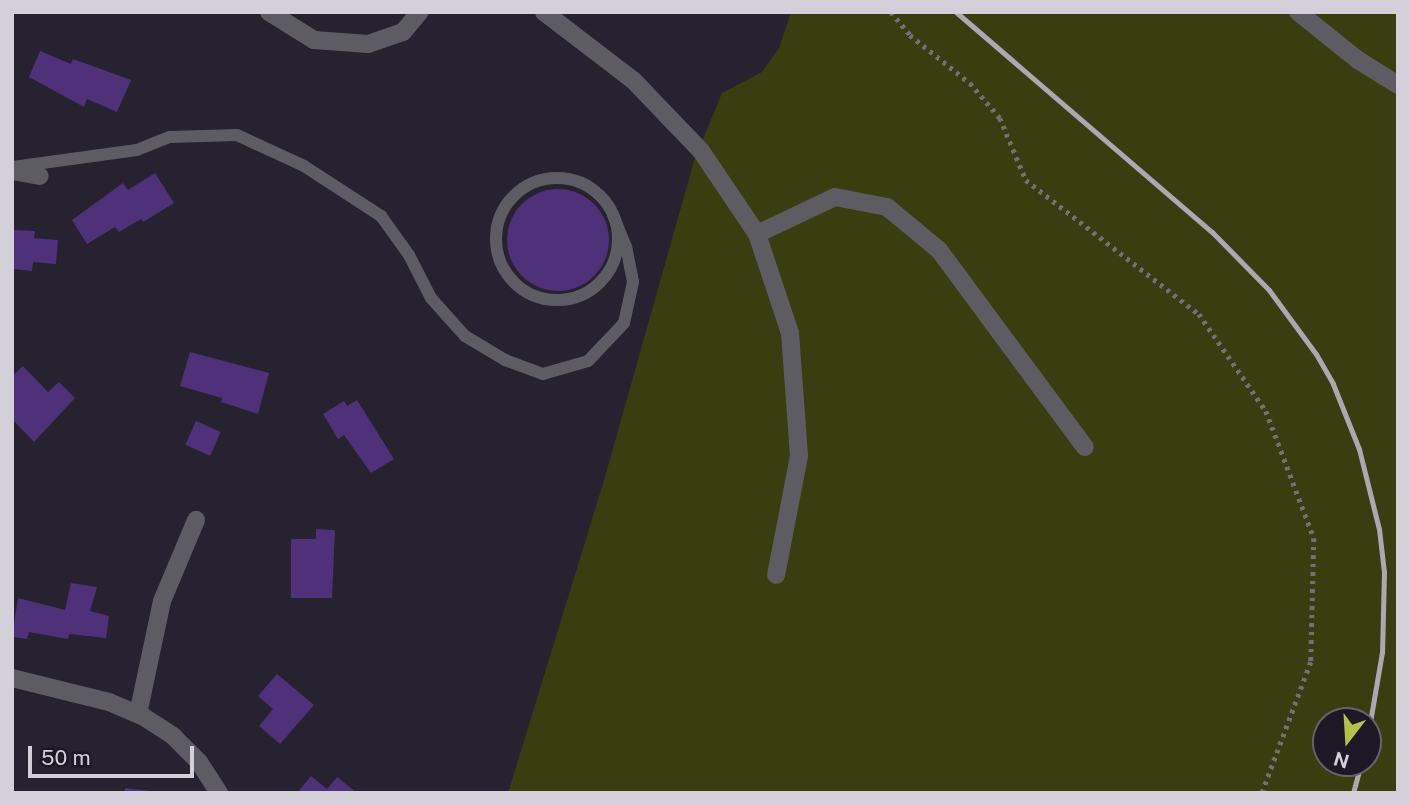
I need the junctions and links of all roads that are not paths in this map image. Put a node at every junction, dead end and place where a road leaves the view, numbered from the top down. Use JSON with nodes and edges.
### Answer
{"nodes":[{"id":1,"x":269,"y":12,"type":"edge"},
{"id":2,"x":420,"y":12,"type":"edge"},
{"id":3,"x":544,"y":12,"type":"edge"},
{"id":4,"x":1298,"y":12,"type":"edge"},
{"id":5,"x":1398,"y":85,"type":"edge"},
{"id":6,"x":12,"y":169,"type":"edge"},
{"id":7,"x":40,"y":176,"type":"dead end"},
{"id":8,"x":613,"y":214,"type":"junction"},
{"id":9,"x":757,"y":234,"type":"junction"},
{"id":10,"x":1085,"y":447,"type":"dead end"},
{"id":11,"x":196,"y":520,"type":"dead end"},
{"id":12,"x":776,"y":575,"type":"dead end"},
{"id":13,"x":12,"y":678,"type":"edge"},
{"id":14,"x":138,"y":714,"type":"junction"},
{"id":15,"x":219,"y":793,"type":"edge"}],
"edges":[{"from":1,"to":2,"type":"street"},
{"from":3,"to":9,"type":"street"},
{"from":4,"to":5,"type":"street"},
{"from":6,"to":7,"type":"street"},
{"from":6,"to":8,"type":"lane"},
{"from":8,"to":8,"type":"lane"},
{"from":9,"to":10,"type":"street"},
{"from":9,"to":12,"type":"street"},
{"from":11,"to":14,"type":"street"},
{"from":13,"to":14,"type":"street"},
{"from":14,"to":15,"type":"street"}]}
